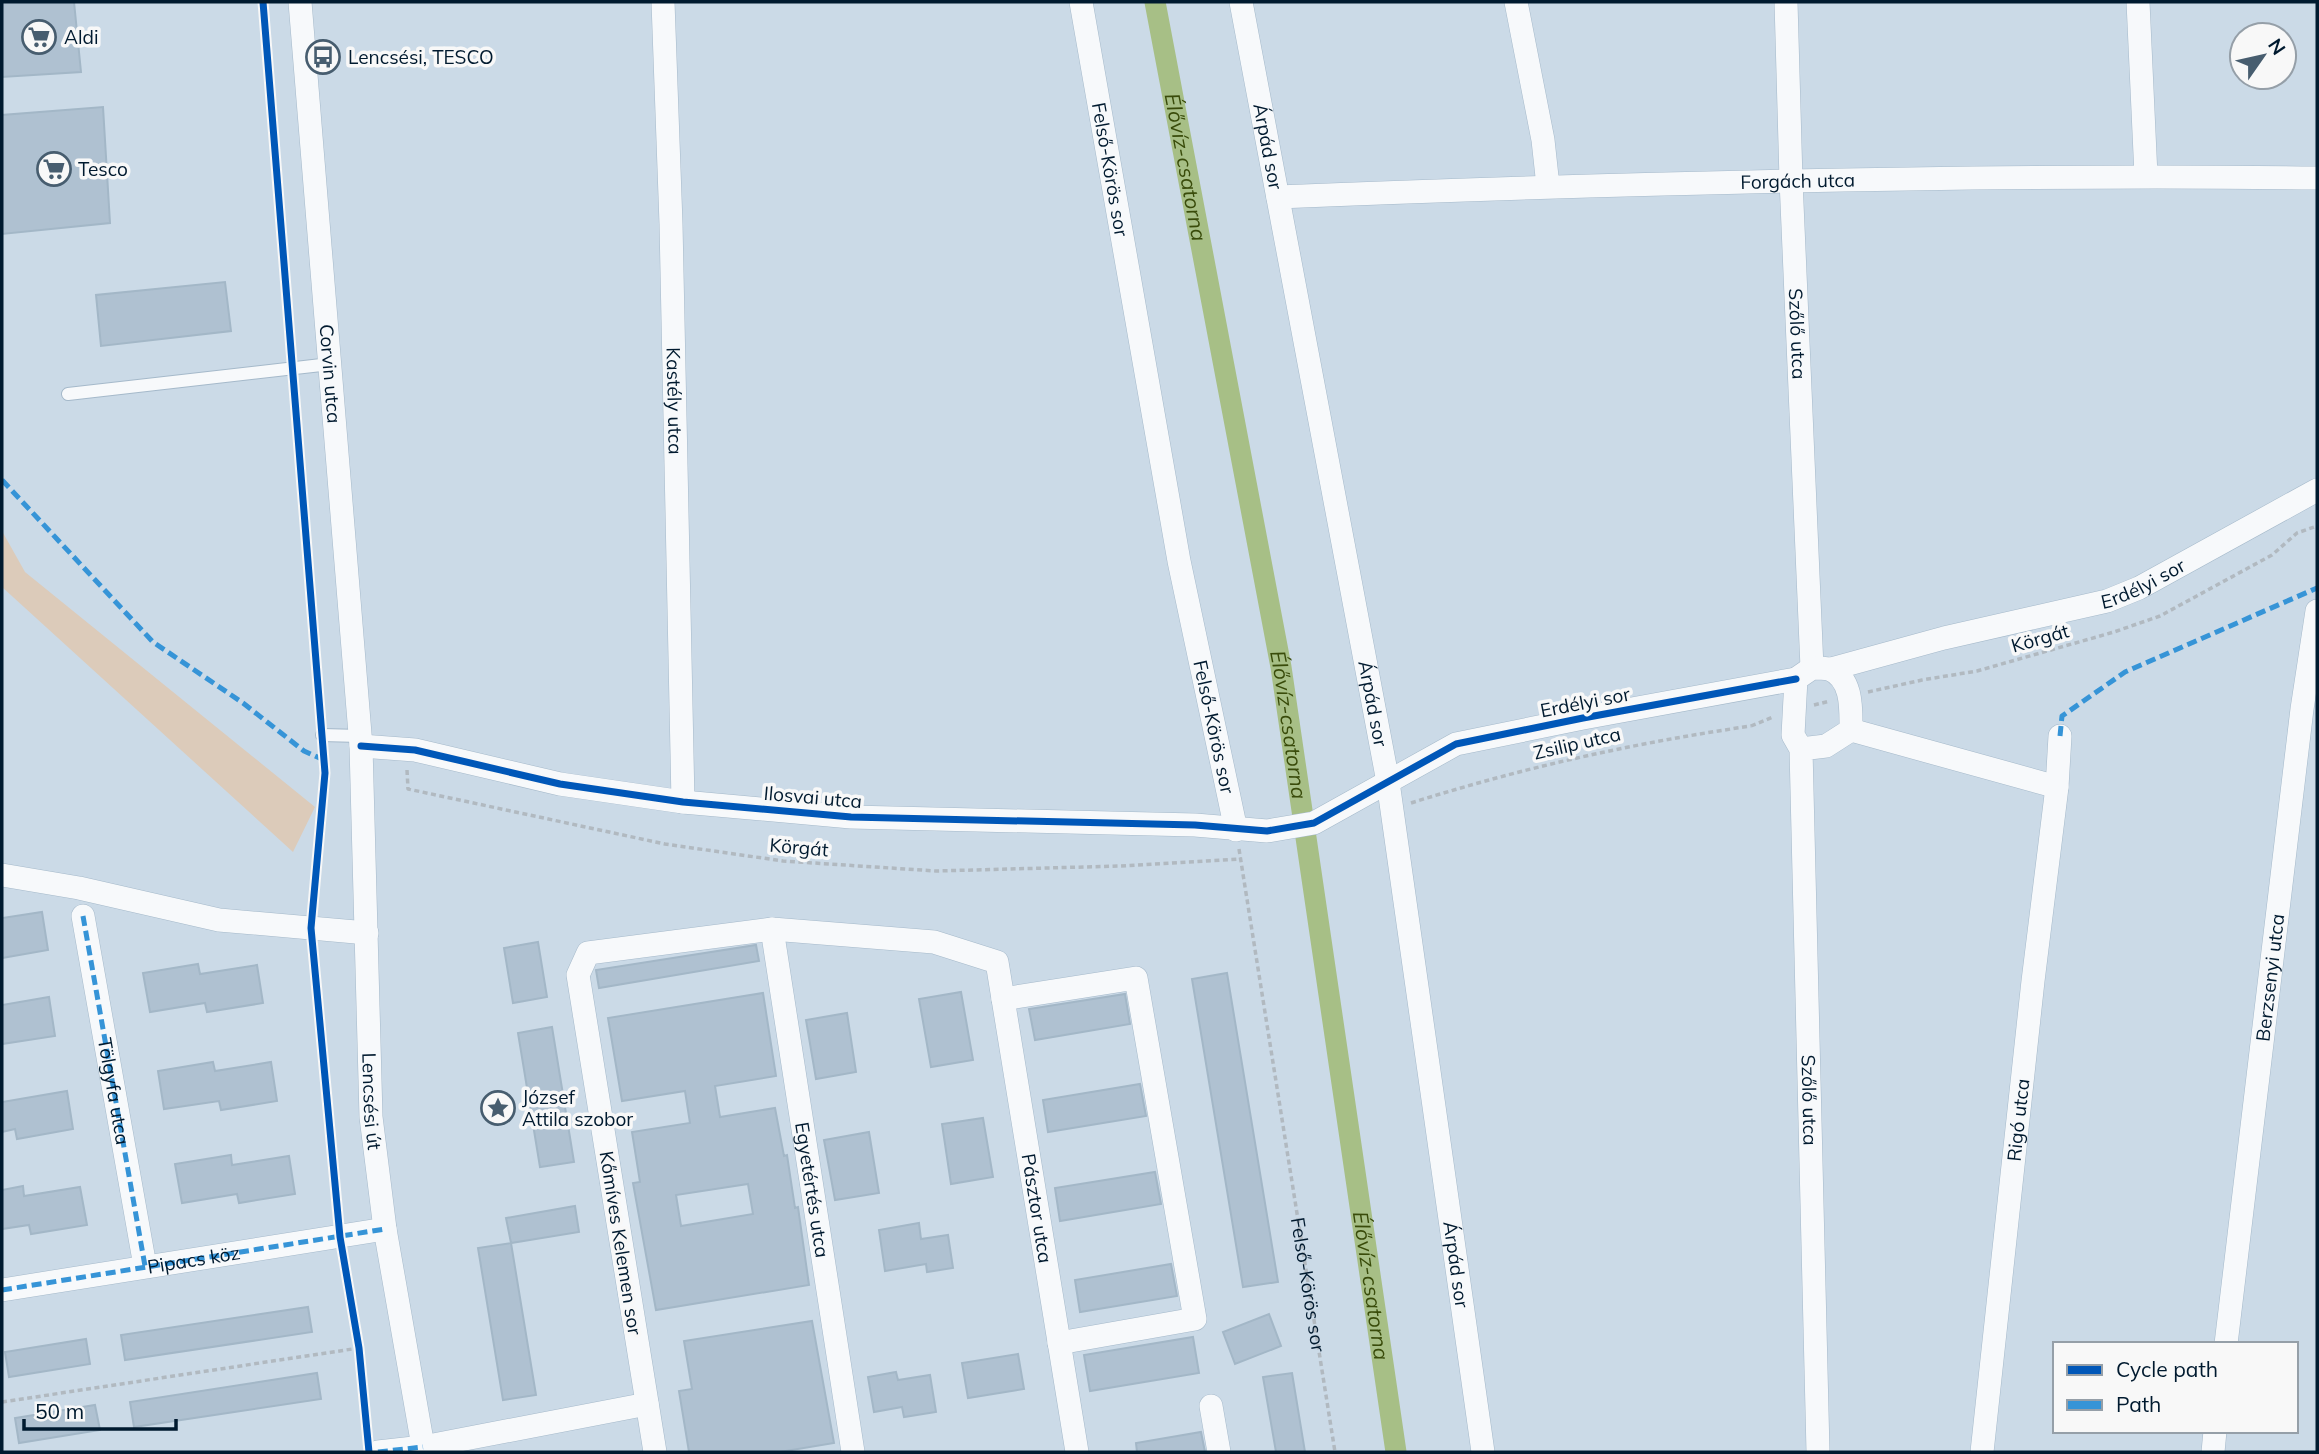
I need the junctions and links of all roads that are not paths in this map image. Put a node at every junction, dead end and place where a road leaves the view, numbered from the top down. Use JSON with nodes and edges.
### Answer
{"nodes":[{"id":1,"x":300,"y":2,"type":"edge"},
{"id":2,"x":663,"y":2,"type":"edge"},
{"id":3,"x":1081,"y":2,"type":"edge"},
{"id":4,"x":1241,"y":2,"type":"edge"},
{"id":5,"x":1516,"y":2,"type":"edge"},
{"id":6,"x":1786,"y":2,"type":"edge"},
{"id":7,"x":2138,"y":2,"type":"edge"},
{"id":8,"x":2146,"y":176,"type":"junction"},
{"id":9,"x":2317,"y":178,"type":"edge"},
{"id":10,"x":1791,"y":180,"type":"junction"},
{"id":11,"x":1548,"y":186,"type":"junction"},
{"id":12,"x":1278,"y":197,"type":"junction"},
{"id":13,"x":330,"y":364,"type":"junction"},
{"id":14,"x":68,"y":394,"type":"dead end"},
{"id":15,"x":2317,"y":491,"type":"edge"},
{"id":16,"x":2317,"y":611,"type":"edge"},
{"id":17,"x":1813,"y":672,"type":"junction"},
{"id":18,"x":2310,"y":708,"type":"edge"},
{"id":19,"x":1851,"y":730,"type":"junction"},
{"id":20,"x":322,"y":735,"type":"dead end"},
{"id":21,"x":2060,"y":736,"type":"dead end"},
{"id":22,"x":361,"y":741,"type":"junction"},
{"id":23,"x":1801,"y":749,"type":"junction"},
{"id":24,"x":1388,"y":782,"type":"junction"},
{"id":25,"x":2057,"y":787,"type":"junction"},
{"id":26,"x":682,"y":802,"type":"junction"},
{"id":27,"x":1314,"y":822,"type":"joint"},
{"id":28,"x":1236,"y":830,"type":"junction"},
{"id":29,"x":2,"y":875,"type":"edge"},
{"id":30,"x":83,"y":916,"type":"dead end"},
{"id":31,"x":772,"y":929,"type":"junction"},
{"id":32,"x":366,"y":933,"type":"junction"},
{"id":33,"x":1003,"y":999,"type":"junction"},
{"id":34,"x":385,"y":1229,"type":"junction"},
{"id":35,"x":145,"y":1266,"type":"junction"},
{"id":36,"x":2,"y":1290,"type":"edge"},
{"id":37,"x":2226,"y":1342,"type":"edge"},
{"id":38,"x":1059,"y":1343,"type":"junction"},
{"id":39,"x":647,"y":1404,"type":"junction"},
{"id":40,"x":1210,"y":1406,"type":"dead end"},
{"id":41,"x":2215,"y":1433,"type":"edge"},
{"id":42,"x":424,"y":1450,"type":"edge"},
{"id":43,"x":379,"y":1452,"type":"edge"},
{"id":44,"x":655,"y":1452,"type":"edge"},
{"id":45,"x":853,"y":1452,"type":"edge"},
{"id":46,"x":1077,"y":1452,"type":"edge"},
{"id":47,"x":1219,"y":1452,"type":"edge"},
{"id":48,"x":1483,"y":1452,"type":"edge"},
{"id":49,"x":1818,"y":1452,"type":"edge"},
{"id":50,"x":1982,"y":1452,"type":"edge"},
{"id":51,"x":2213,"y":1452,"type":"edge"}],
"edges":[{"from":1,"to":13,"type":"street","name":"Corvin utca"},
{"from":2,"to":26,"type":"street","name":"Kastély utca"},
{"from":3,"to":28,"type":"street","name":"Felső-Körös sor"},
{"from":4,"to":12,"type":"street","name":"Árpád sor"},
{"from":5,"to":11,"type":"street"},
{"from":6,"to":10,"type":"street","name":"Szőlő utca"},
{"from":7,"to":8,"type":"street"},
{"from":8,"to":9,"type":"street","name":"Forgách utca"},
{"from":8,"to":10,"type":"street","name":"Forgách utca"},
{"from":10,"to":11,"type":"street","name":"Forgách utca"},
{"from":10,"to":17,"type":"street","name":"Szőlő utca"},
{"from":11,"to":12,"type":"street","name":"Forgách utca"},
{"from":12,"to":24,"type":"street","name":"Árpád sor"},
{"from":13,"to":14,"type":"lane"},
{"from":13,"to":22,"type":"street","name":"Corvin utca"},
{"from":15,"to":17,"type":"street","name":"Erdélyi sor"},
{"from":16,"to":18,"type":"street","name":"Berzsenyi utca"},
{"from":17,"to":19,"type":"street"},
{"from":17,"to":23,"type":"street","name":"Szőlő utca"},
{"from":17,"to":24,"type":"street","name":"Erdélyi sor"},
{"from":18,"to":37,"type":"street","name":"Berzsenyi utca"},
{"from":19,"to":23,"type":"street"},
{"from":19,"to":25,"type":"street"},
{"from":20,"to":22,"type":"lane"},
{"from":21,"to":25,"type":"street","name":"Rigó utca"},
{"from":22,"to":26,"type":"street","name":"Ilosvai utca"},
{"from":22,"to":32,"type":"street","name":"Lencsési út"},
{"from":23,"to":49,"type":"street","name":"Szőlő utca"},
{"from":24,"to":27,"type":"street","name":"Erdélyi sor"},
{"from":24,"to":48,"type":"street","name":"Árpád sor"},
{"from":25,"to":50,"type":"street","name":"Rigó utca"},
{"from":26,"to":28,"type":"street","name":"Ilosvai utca"},
{"from":27,"to":28,"type":"street","name":"Ilosvai utca"},
{"from":29,"to":32,"type":"street"},
{"from":30,"to":35,"type":"street","name":"Tölgyfa utca"},
{"from":31,"to":33,"type":"street","name":"Pásztor utca"},
{"from":31,"to":39,"type":"street","name":"Kőmíves Kelemen sor"},
{"from":31,"to":45,"type":"street","name":"Egyetértés utca"},
{"from":32,"to":34,"type":"street","name":"Lencsési út"},
{"from":33,"to":38,"type":"street","name":"Pásztor utca"},
{"from":33,"to":38,"type":"street"},
{"from":34,"to":35,"type":"street","name":"Pipacs köz"},
{"from":34,"to":42,"type":"street","name":"Lencsési út"},
{"from":35,"to":36,"type":"street","name":"Pipacs köz"},
{"from":38,"to":46,"type":"street","name":"Pásztor utca"},
{"from":39,"to":42,"type":"street"},
{"from":39,"to":44,"type":"street","name":"Kőmíves Kelemen sor"},
{"from":40,"to":47,"type":"street"},
{"from":41,"to":51,"type":"street"},
{"from":42,"to":43,"type":"street"}]}
